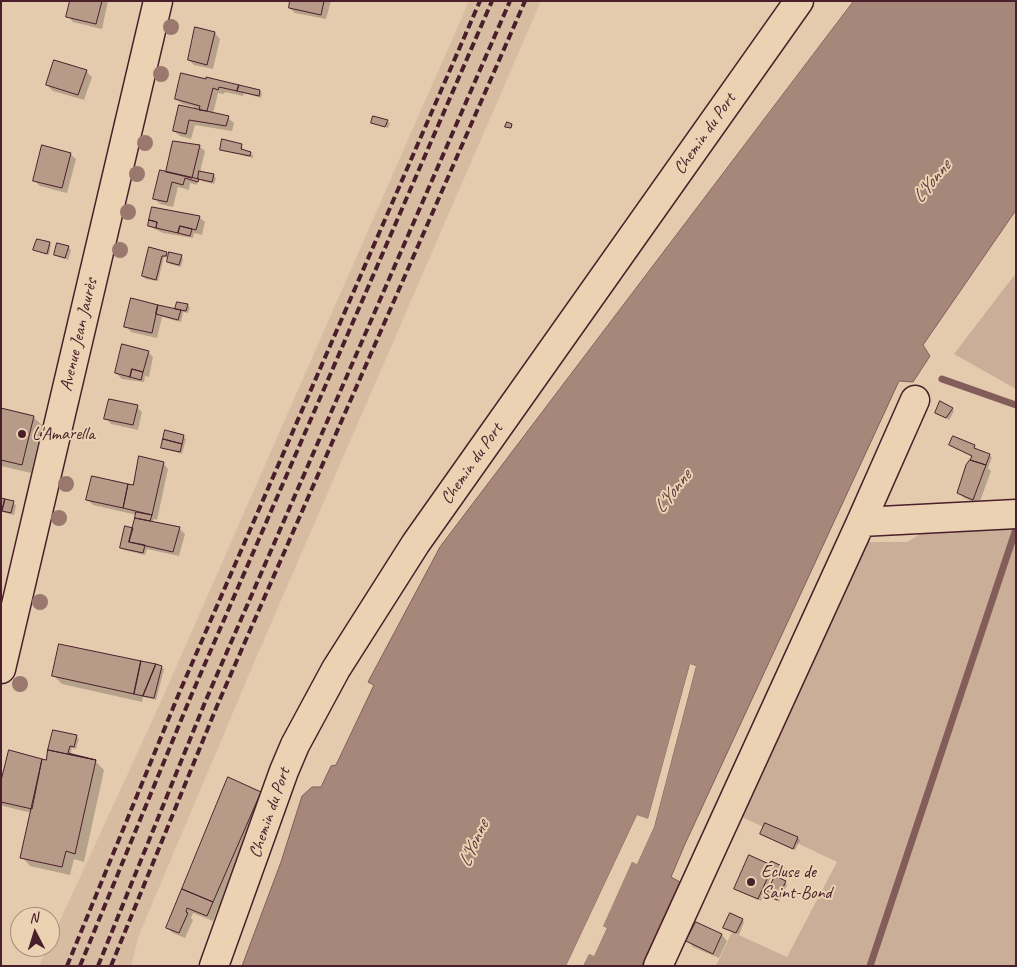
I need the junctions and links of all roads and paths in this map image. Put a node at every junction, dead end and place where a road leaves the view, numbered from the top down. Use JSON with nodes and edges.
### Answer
{"nodes":[{"id":1,"x":158,"y":1,"type":"edge"},
{"id":2,"x":799,"y":1,"type":"edge"},
{"id":3,"x":915,"y":400,"type":"dead end"},
{"id":4,"x":1016,"y":514,"type":"edge"},
{"id":5,"x":861,"y":522,"type":"junction"},
{"id":6,"x":1,"y":669,"type":"edge"},
{"id":7,"x":214,"y":966,"type":"edge"},
{"id":8,"x":658,"y":966,"type":"edge"}],
"edges":[{"from":1,"to":6,"type":"street","name":"Avenue Jean Jaurès"},
{"from":2,"to":7,"type":"street","name":"Chemin du Port"},
{"from":3,"to":5,"type":"street"},
{"from":4,"to":5,"type":"street"},
{"from":5,"to":8,"type":"street"}]}
